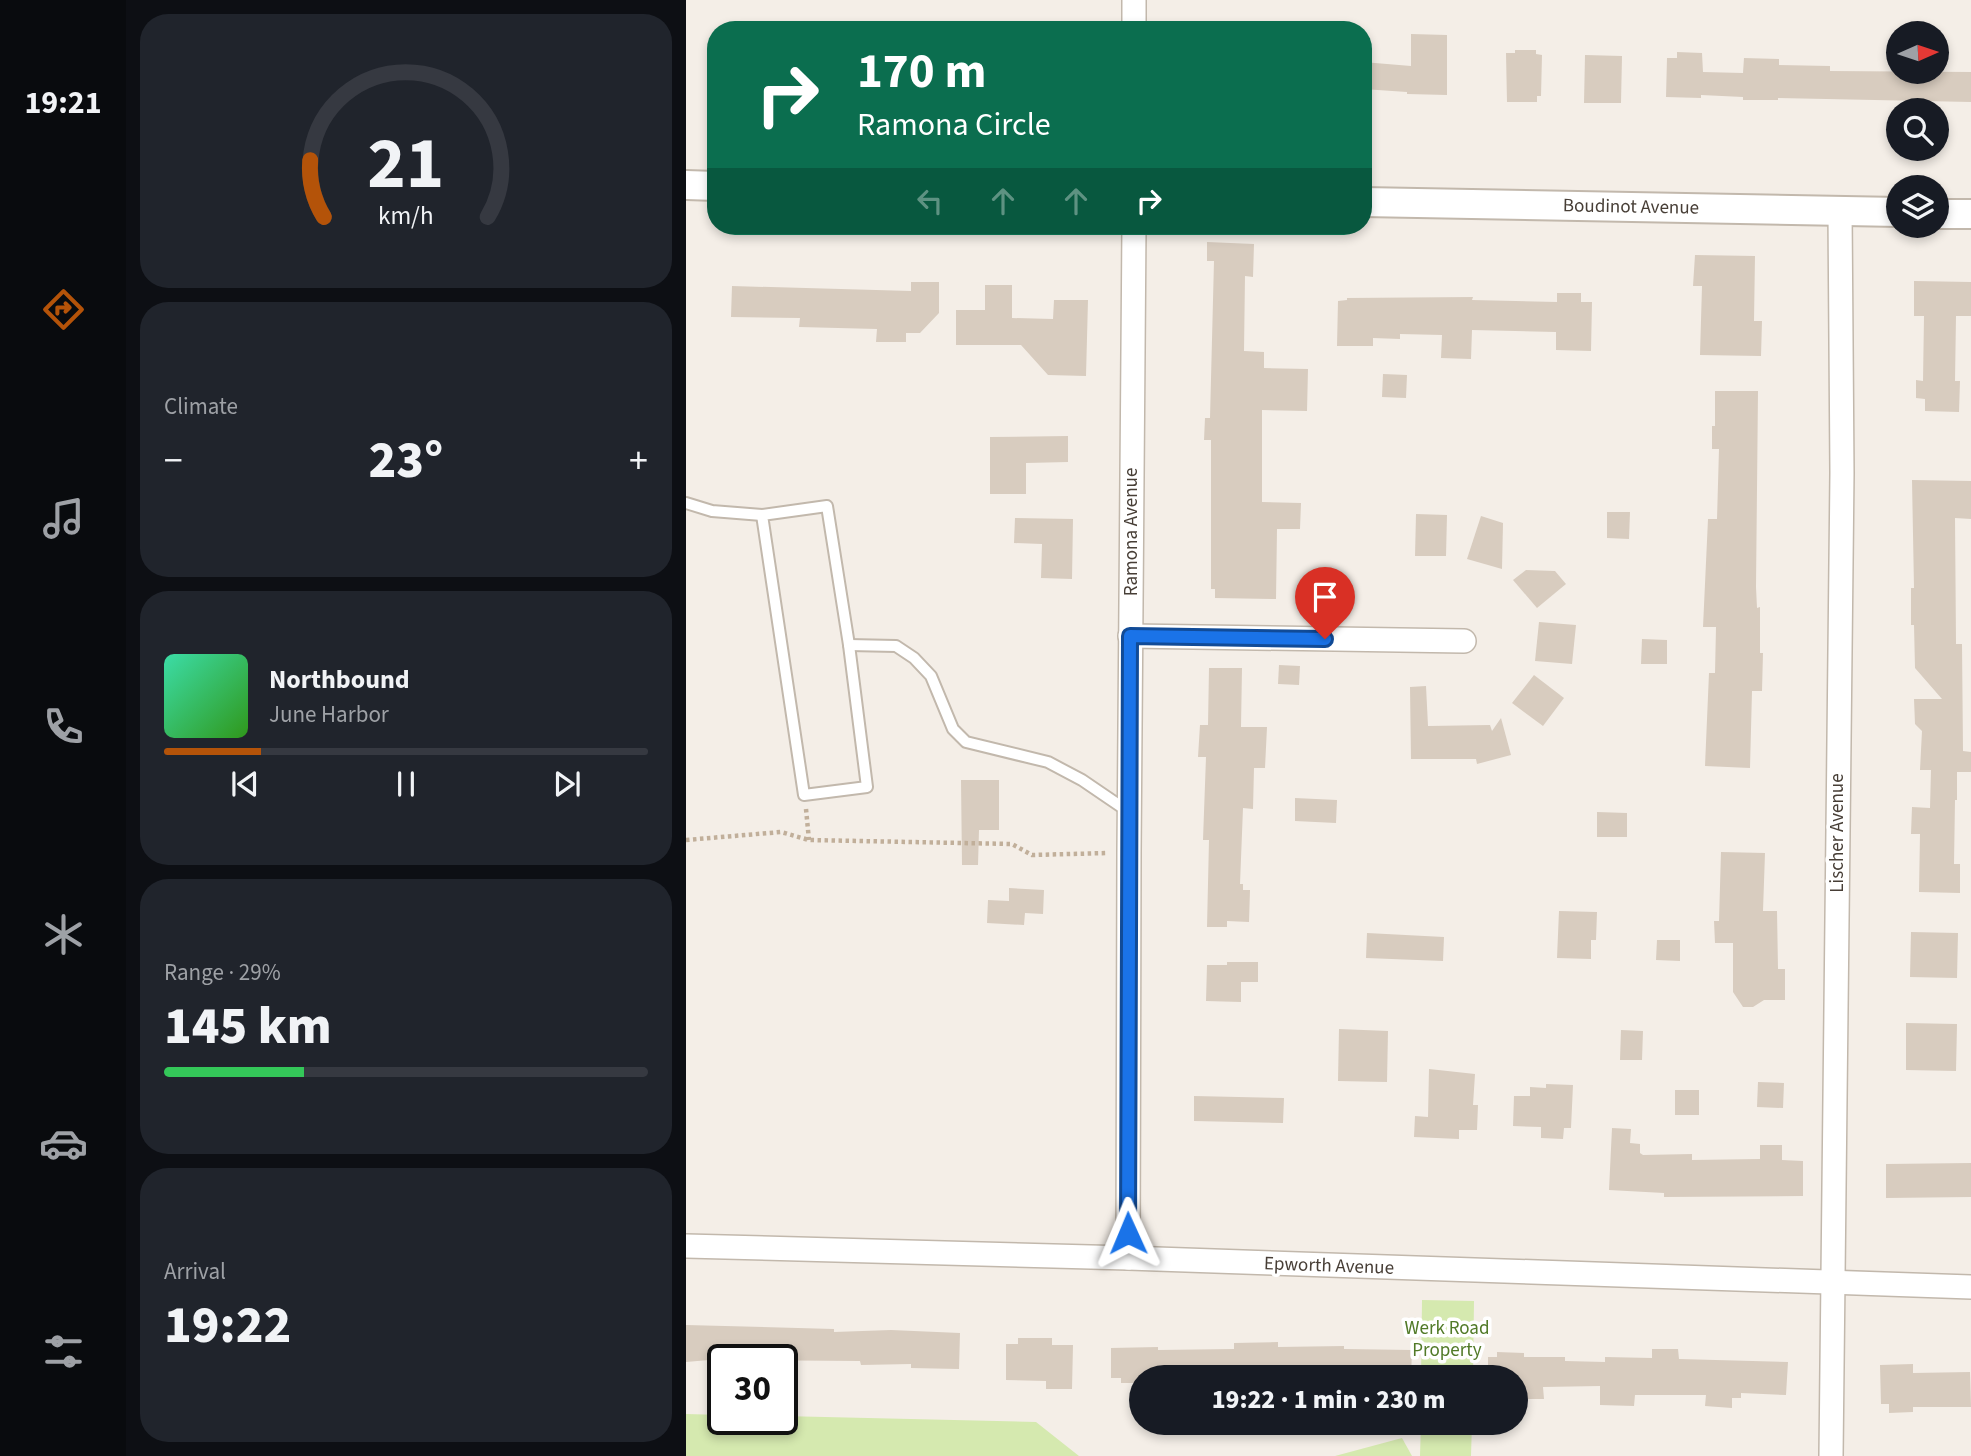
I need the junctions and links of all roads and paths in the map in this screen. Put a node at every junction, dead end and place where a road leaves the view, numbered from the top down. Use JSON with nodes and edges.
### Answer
{"nodes":[{"id":1,"x":1134,"y":0,"type":"edge"},
{"id":2,"x":1134,"y":21,"type":"edge"},
{"id":3,"x":686,"y":186,"type":"edge"},
{"id":4,"x":707,"y":186,"type":"edge"},
{"id":5,"x":1372,"y":202,"type":"edge"},
{"id":6,"x":1840,"y":211,"type":"junction"},
{"id":7,"x":1886,"y":212,"type":"edge"},
{"id":8,"x":1949,"y":214,"type":"edge"},
{"id":9,"x":1971,"y":214,"type":"edge"},
{"id":10,"x":1134,"y":235,"type":"edge"},
{"id":11,"x":686,"y":503,"type":"edge"},
{"id":12,"x":762,"y":515,"type":"junction"},
{"id":13,"x":1130,"y":636,"type":"junction"},
{"id":14,"x":1464,"y":641,"type":"dead end"},
{"id":15,"x":849,"y":645,"type":"junction"},
{"id":16,"x":804,"y":794,"type":"junction"},
{"id":17,"x":1129,"y":812,"type":"junction"},
{"id":18,"x":686,"y":840,"type":"edge"},
{"id":19,"x":809,"y":841,"type":"junction"},
{"id":20,"x":1129,"y":853,"type":"junction"},
{"id":21,"x":686,"y":1247,"type":"edge"},
{"id":22,"x":1128,"y":1258,"type":"junction"},
{"id":23,"x":1834,"y":1283,"type":"junction"},
{"id":24,"x":1971,"y":1287,"type":"edge"},
{"id":25,"x":1831,"y":1456,"type":"edge"}],
"edges":[{"from":1,"to":2,"type":"street"},
{"from":3,"to":4,"type":"street"},
{"from":5,"to":6,"type":"street","name":"Boudinot Avenue"},
{"from":6,"to":7,"type":"street","name":"Boudinot Avenue"},
{"from":6,"to":23,"type":"street","name":"Lischer Avenue"},
{"from":8,"to":9,"type":"street"},
{"from":10,"to":13,"type":"street","name":"Ramona Avenue"},
{"from":11,"to":12,"type":"lane"},
{"from":12,"to":15,"type":"lane"},
{"from":12,"to":16,"type":"lane"},
{"from":13,"to":14,"type":"street"},
{"from":13,"to":17,"type":"street","name":"Ramona Avenue"},
{"from":15,"to":16,"type":"lane"},
{"from":15,"to":17,"type":"lane"},
{"from":16,"to":19,"type":"path"},
{"from":17,"to":20,"type":"street","name":"Ramona Avenue"},
{"from":18,"to":19,"type":"path"},
{"from":19,"to":20,"type":"path"},
{"from":20,"to":22,"type":"street","name":"Ramona Avenue"},
{"from":21,"to":22,"type":"street","name":"Epworth Avenue"},
{"from":22,"to":23,"type":"street","name":"Epworth Avenue"},
{"from":23,"to":24,"type":"street","name":"Epworth Avenue"},
{"from":23,"to":25,"type":"street","name":"Lischer Avenue"}]}
